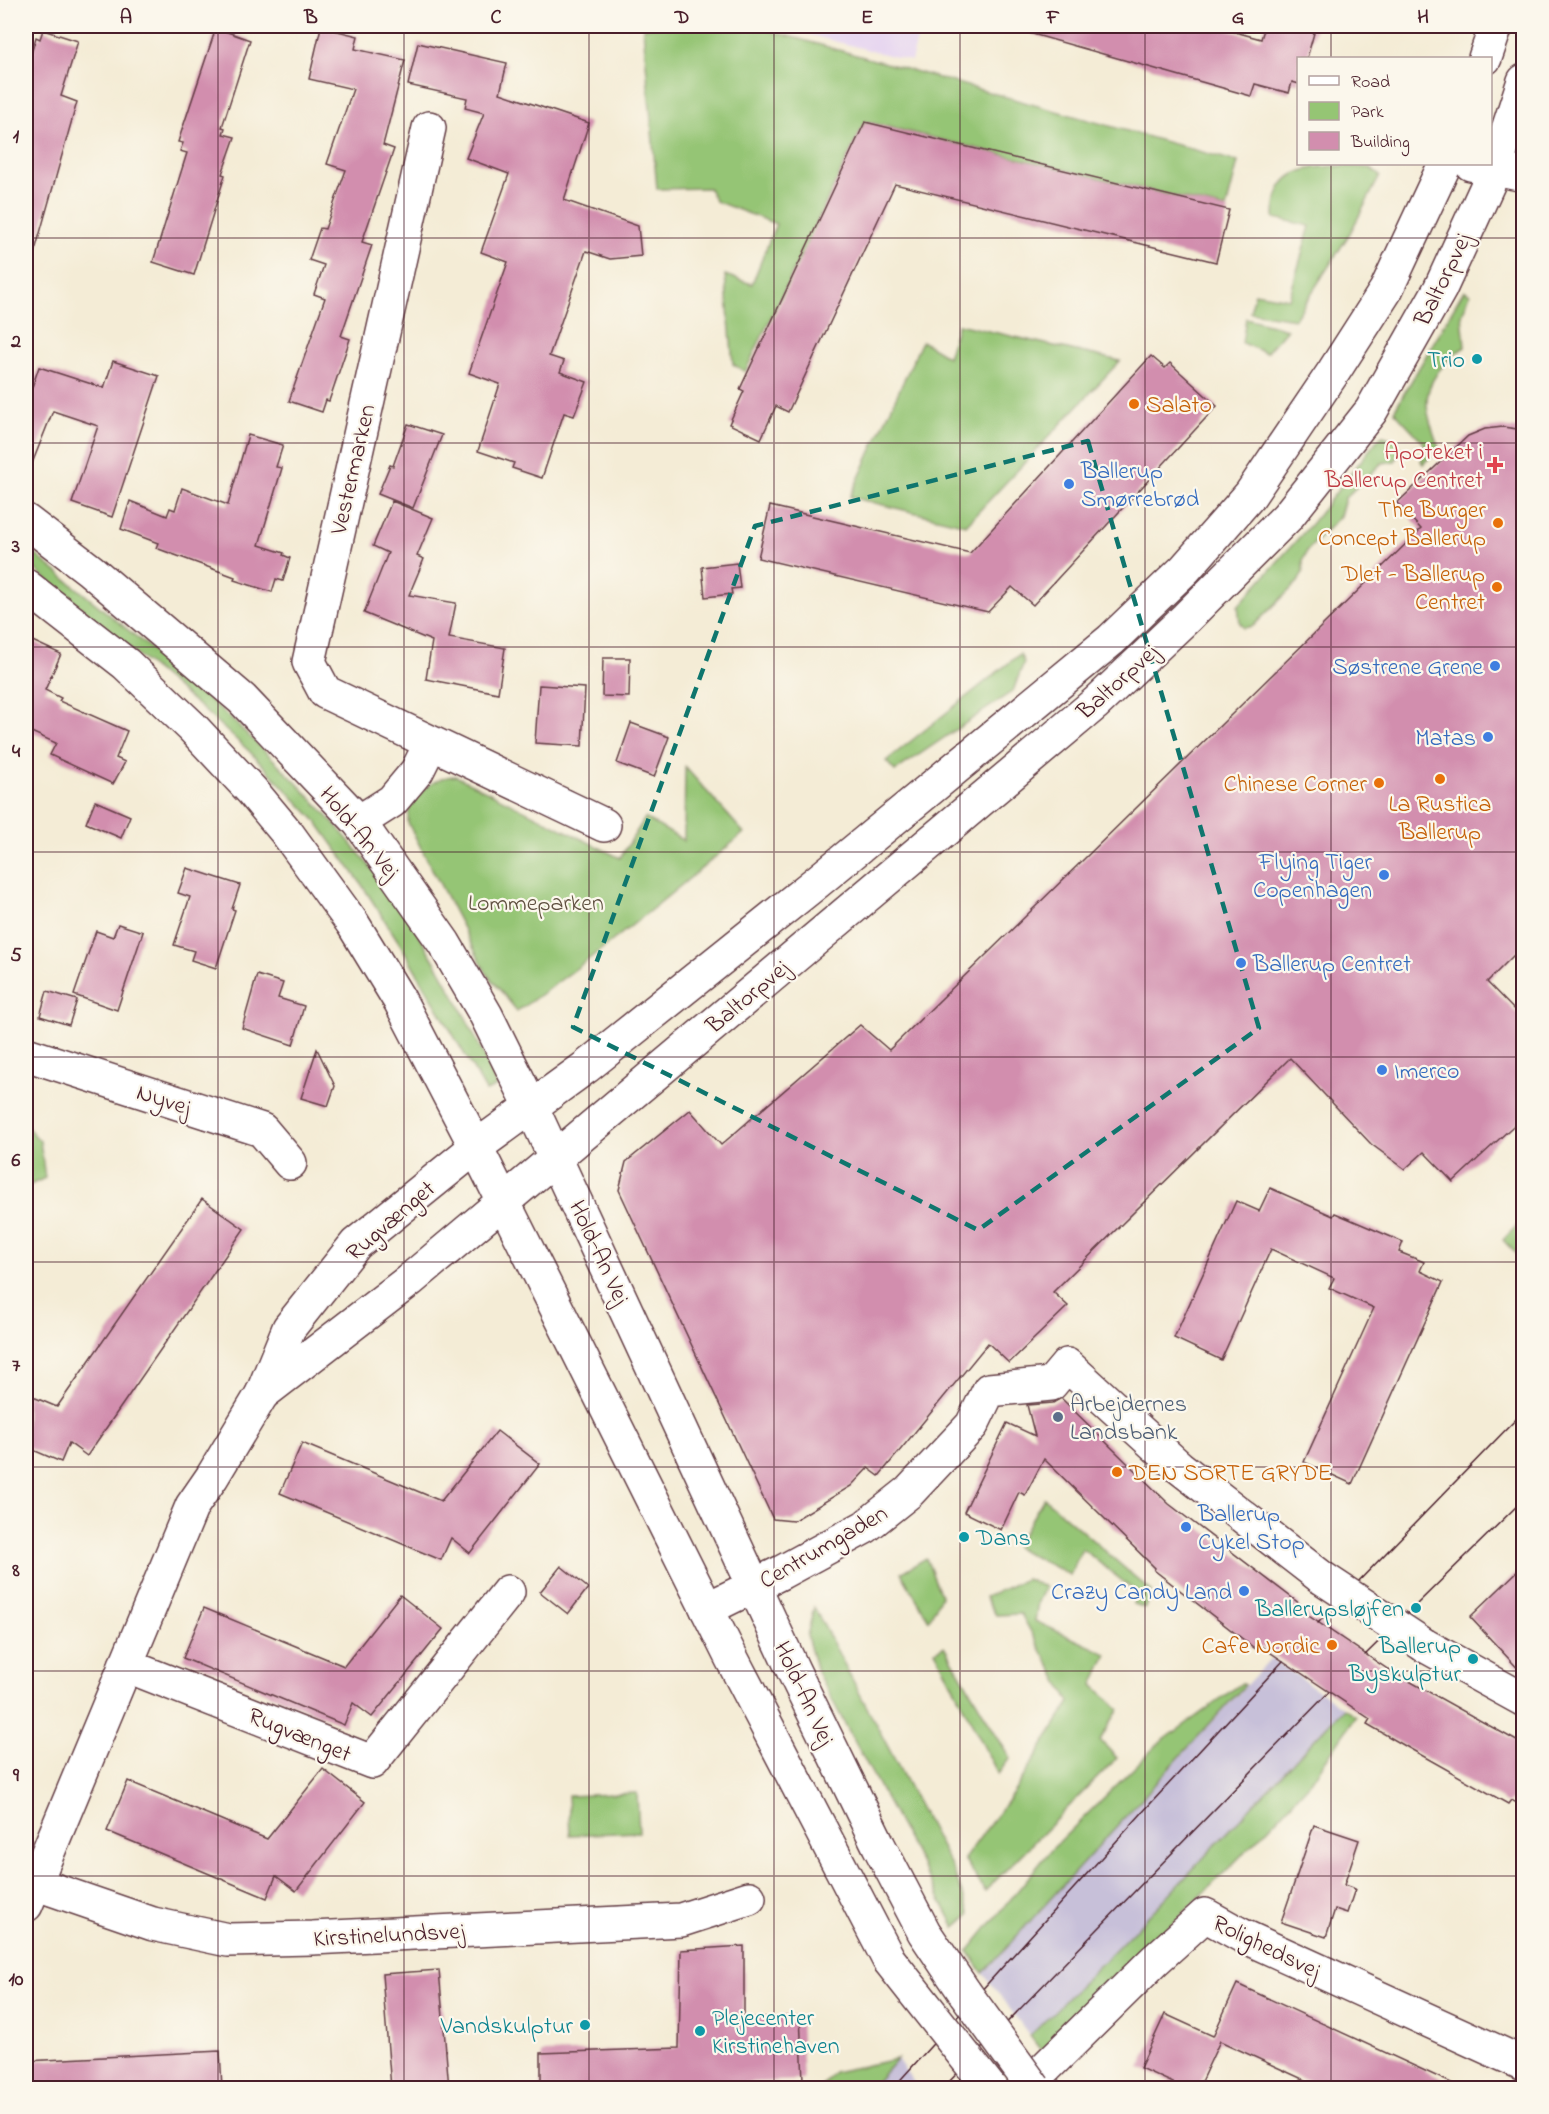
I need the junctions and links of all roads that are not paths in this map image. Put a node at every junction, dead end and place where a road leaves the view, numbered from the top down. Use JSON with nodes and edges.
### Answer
{"nodes":[{"id":1,"x":1496,"y":26,"type":"edge"},
{"id":2,"x":1485,"y":57,"type":"edge"},
{"id":3,"x":1524,"y":81,"type":"edge"},
{"id":4,"x":429,"y":128,"type":"dead end"},
{"id":5,"x":1445,"y":165,"type":"edge"},
{"id":6,"x":1496,"y":169,"type":"edge"},
{"id":7,"x":26,"y":520,"type":"edge"},
{"id":8,"x":26,"y":586,"type":"edge"},
{"id":9,"x":431,"y":743,"type":"junction"},
{"id":10,"x":359,"y":822,"type":"junction"},
{"id":11,"x":604,"y":825,"type":"dead end"},
{"id":12,"x":26,"y":1054,"type":"edge"},
{"id":13,"x":532,"y":1108,"type":"junction"},
{"id":14,"x":476,"y":1147,"type":"junction"},
{"id":15,"x":556,"y":1158,"type":"junction"},
{"id":16,"x":290,"y":1163,"type":"dead end"},
{"id":17,"x":503,"y":1202,"type":"junction"},
{"id":18,"x":262,"y":1394,"type":"junction"},
{"id":19,"x":755,"y":1586,"type":"junction"},
{"id":20,"x":508,"y":1592,"type":"dead end"},
{"id":21,"x":707,"y":1609,"type":"junction"},
{"id":22,"x":125,"y":1665,"type":"junction"},
{"id":23,"x":1524,"y":1700,"type":"edge"},
{"id":24,"x":30,"y":1894,"type":"edge"},
{"id":25,"x":749,"y":1898,"type":"dead end"},
{"id":26,"x":1524,"y":2064,"type":"edge"},
{"id":27,"x":990,"y":2088,"type":"edge"},
{"id":28,"x":1025,"y":2088,"type":"edge"},
{"id":29,"x":1034,"y":2088,"type":"edge"}],
"edges":[{"from":1,"to":2,"type":"street"},
{"from":3,"to":6,"type":"street","name":"Baltorpvej"},
{"from":4,"to":9,"type":"street","name":"Vestermarken"},
{"from":5,"to":13,"type":"street","name":"Baltorpvej"},
{"from":6,"to":15,"type":"street","name":"Baltorpvej"},
{"from":7,"to":10,"type":"street","name":"Hold-An Vej"},
{"from":8,"to":14,"type":"street","name":"Hold-An Vej"},
{"from":9,"to":10,"type":"street"},
{"from":9,"to":11,"type":"street","name":"Vestermarken"},
{"from":10,"to":13,"type":"street","name":"Hold-An Vej"},
{"from":12,"to":16,"type":"street","name":"Nyvej"},
{"from":13,"to":14,"type":"street","name":"Baltorpvej"},
{"from":13,"to":15,"type":"street","name":"Hold-An Vej"},
{"from":14,"to":17,"type":"street","name":"Hold-An Vej"},
{"from":14,"to":18,"type":"street","name":"Rugvænget"},
{"from":15,"to":17,"type":"street","name":"Baltorpvej"},
{"from":15,"to":19,"type":"street","name":"Hold-An Vej"},
{"from":17,"to":18,"type":"street","name":"Rugvænget"},
{"from":17,"to":21,"type":"street","name":"Hold-An Vej"},
{"from":18,"to":22,"type":"street","name":"Rugvænget"},
{"from":19,"to":21,"type":"street","name":"Centrumgaden"},
{"from":19,"to":23,"type":"street","name":"Centrumgaden","bridge":true},
{"from":19,"to":29,"type":"street","name":"Hold-An Vej","bridge":true},
{"from":20,"to":22,"type":"street","name":"Rugvænget"},
{"from":21,"to":27,"type":"street","name":"Hold-An Vej","bridge":true},
{"from":22,"to":24,"type":"street","name":"Rugvænget"},
{"from":24,"to":25,"type":"street","name":"Kirstinelundsvej"},
{"from":26,"to":28,"type":"street","name":"Rolighedsvej"}]}
